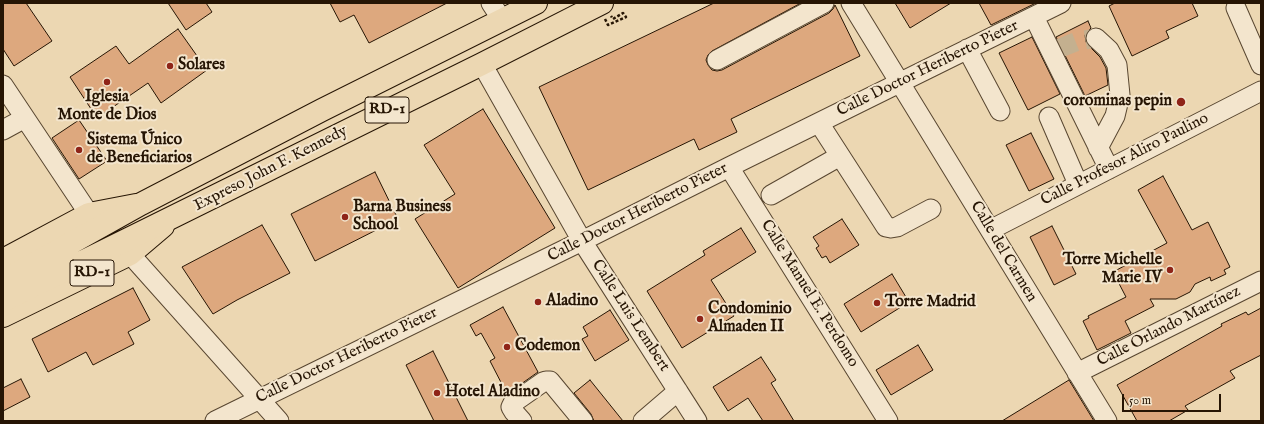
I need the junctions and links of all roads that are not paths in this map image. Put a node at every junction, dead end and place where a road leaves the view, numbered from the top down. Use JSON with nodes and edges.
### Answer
{"nodes":[{"id":1,"x":536,"y":3,"type":"edge"},
{"id":2,"x":824,"y":3,"type":"edge"},
{"id":3,"x":850,"y":3,"type":"edge"},
{"id":4,"x":1061,"y":3,"type":"edge"},
{"id":5,"x":1236,"y":8,"type":"dead end"},
{"id":6,"x":496,"y":11,"type":"edge"},
{"id":7,"x":607,"y":11,"type":"edge"},
{"id":8,"x":1034,"y":16,"type":"junction"},
{"id":9,"x":1096,"y":38,"type":"dead end"},
{"id":10,"x":967,"y":50,"type":"junction"},
{"id":11,"x":717,"y":60,"type":"dead end"},
{"id":12,"x":482,"y":64,"type":"junction"},
{"id":13,"x":1261,"y":65,"type":"edge"},
{"id":14,"x":900,"y":83,"type":"junction"},
{"id":15,"x":3,"y":85,"type":"edge"},
{"id":16,"x":1261,"y":90,"type":"edge"},
{"id":17,"x":1000,"y":111,"type":"dead end"},
{"id":18,"x":1049,"y":117,"type":"dead end"},
{"id":19,"x":25,"y":118,"type":"junction"},
{"id":20,"x":819,"y":123,"type":"junction"},
{"id":21,"x":3,"y":130,"type":"edge"},
{"id":22,"x":1098,"y":148,"type":"junction"},
{"id":23,"x":840,"y":156,"type":"junction"},
{"id":24,"x":729,"y":167,"type":"junction"},
{"id":25,"x":1109,"y":169,"type":"junction"},
{"id":26,"x":1078,"y":184,"type":"junction"},
{"id":27,"x":770,"y":195,"type":"dead end"},
{"id":28,"x":141,"y":204,"type":"junction"},
{"id":29,"x":930,"y":209,"type":"dead end"},
{"id":30,"x":89,"y":214,"type":"junction"},
{"id":31,"x":173,"y":218,"type":"junction"},
{"id":32,"x":990,"y":230,"type":"junction"},
{"id":33,"x":582,"y":242,"type":"junction"},
{"id":34,"x":130,"y":254,"type":"junction"},
{"id":35,"x":3,"y":260,"type":"edge"},
{"id":36,"x":17,"y":281,"type":"edge"},
{"id":37,"x":1261,"y":281,"type":"edge"},
{"id":38,"x":3,"y":301,"type":"edge"},
{"id":39,"x":3,"y":316,"type":"edge"},
{"id":40,"x":1077,"y":373,"type":"junction"},
{"id":41,"x":678,"y":391,"type":"junction"},
{"id":42,"x":258,"y":399,"type":"junction"},
{"id":43,"x":215,"y":421,"type":"edge"},
{"id":44,"x":279,"y":421,"type":"edge"},
{"id":45,"x":522,"y":421,"type":"edge"},
{"id":46,"x":583,"y":421,"type":"edge"},
{"id":47,"x":644,"y":421,"type":"edge"},
{"id":48,"x":697,"y":421,"type":"edge"},
{"id":49,"x":888,"y":421,"type":"edge"},
{"id":50,"x":1107,"y":421,"type":"edge"}],
"edges":[{"from":1,"to":6,"type":"main road","name":"Expreso John F. Kennedy","number":"RD-1"},
{"from":2,"to":11,"type":"street"},
{"from":3,"to":14,"type":"street"},
{"from":4,"to":8,"type":"street","name":"Calle Doctor Heriberto Pieter"},
{"from":5,"to":13,"type":"street"},
{"from":6,"to":28,"type":"main road","name":"Expreso John F. Kennedy","number":"RD-1"},
{"from":7,"to":12,"type":"main road","name":"Expreso John F. Kennedy","number":"RD-1"},
{"from":8,"to":10,"type":"street","name":"Calle Doctor Heriberto Pieter"},
{"from":8,"to":22,"type":"street"},
{"from":9,"to":22,"type":"street"},
{"from":10,"to":14,"type":"street","name":"Calle Doctor Heriberto Pieter"},
{"from":10,"to":17,"type":"street"},
{"from":12,"to":31,"type":"main road","name":"Expreso John F. Kennedy","number":"RD-1"},
{"from":12,"to":33,"type":"street","name":"Calle Luis Lembert"},
{"from":14,"to":20,"type":"street","name":"Calle Doctor Heriberto Pieter"},
{"from":14,"to":32,"type":"street","name":"Calle del Carmen"},
{"from":15,"to":19,"type":"street"},
{"from":16,"to":25,"type":"street","name":"Calle Profesor Aliro Paulino"},
{"from":18,"to":26,"type":"street"},
{"from":19,"to":21,"type":"street"},
{"from":19,"to":30,"type":"street"},
{"from":20,"to":23,"type":"street"},
{"from":20,"to":24,"type":"street","name":"Calle Doctor Heriberto Pieter"},
{"from":22,"to":25,"type":"street"},
{"from":23,"to":27,"type":"street"},
{"from":23,"to":29,"type":"street"},
{"from":24,"to":33,"type":"street","name":"Calle Doctor Heriberto Pieter"},
{"from":24,"to":49,"type":"street","name":"Calle Manuel E. Perdomo"},
{"from":25,"to":26,"type":"street","name":"Calle Profesor Aliro Paulino"},
{"from":26,"to":32,"type":"street","name":"Calle Profesor Aliro Paulino"},
{"from":28,"to":30,"type":"main road","number":"RD-1"},
{"from":28,"to":36,"type":"main road","name":"Expreso John F. Kennedy","number":"RD-1"},
{"from":30,"to":35,"type":"main road","number":"RD-1"},
{"from":31,"to":34,"type":"main road","number":"RD-1"},
{"from":31,"to":36,"type":"main road","name":"Expreso John F. Kennedy","number":"RD-1"},
{"from":32,"to":40,"type":"street","name":"Calle del Carmen"},
{"from":33,"to":41,"type":"street","name":"Calle Luis Lembert"},
{"from":33,"to":42,"type":"street","name":"Calle Doctor Heriberto Pieter"},
{"from":34,"to":39,"type":"main road","number":"RD-1"},
{"from":34,"to":42,"type":"street"},
{"from":36,"to":38,"type":"main road","name":"Expreso John F. Kennedy","number":"RD-1"},
{"from":37,"to":40,"type":"street","name":"Calle Orlando Martínez"},
{"from":40,"to":50,"type":"street","name":"Calle del Carmen"},
{"from":41,"to":47,"type":"street"},
{"from":41,"to":48,"type":"street","name":"Calle Luis Lembert"},
{"from":42,"to":43,"type":"street","name":"Calle Doctor Heriberto Pieter"},
{"from":42,"to":44,"type":"street"},
{"from":45,"to":46,"type":"street"}]}
